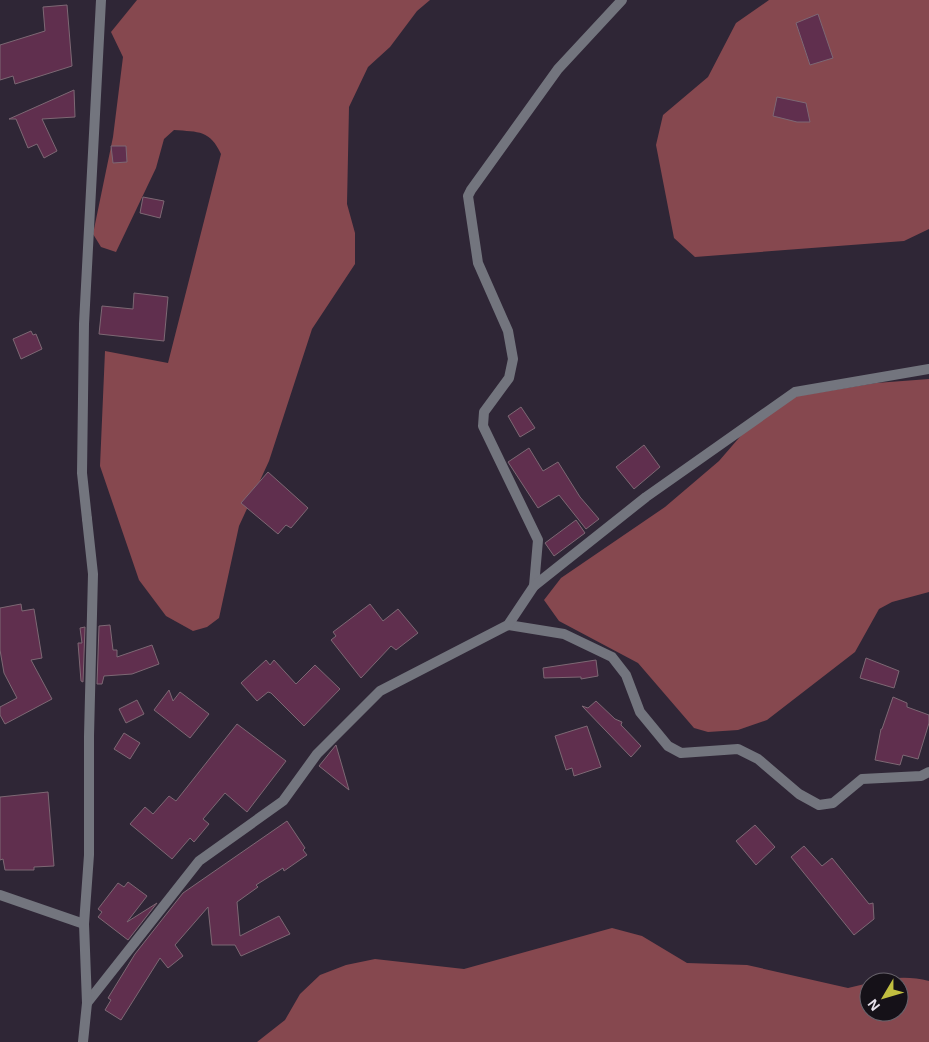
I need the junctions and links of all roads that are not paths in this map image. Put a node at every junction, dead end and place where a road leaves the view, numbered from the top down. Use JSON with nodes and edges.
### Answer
{"nodes":[{"id":1,"x":101,"y":0,"type":"edge"},
{"id":2,"x":622,"y":0,"type":"edge"},
{"id":3,"x":929,"y":369,"type":"edge"},
{"id":4,"x":534,"y":586,"type":"junction"},
{"id":5,"x":508,"y":625,"type":"junction"},
{"id":6,"x":929,"y":772,"type":"edge"},
{"id":7,"x":0,"y":895,"type":"edge"},
{"id":8,"x":84,"y":924,"type":"junction"},
{"id":9,"x":86,"y":1002,"type":"junction"},
{"id":10,"x":83,"y":1042,"type":"edge"}],
"edges":[{"from":1,"to":8,"type":"street"},
{"from":2,"to":4,"type":"street"},
{"from":3,"to":4,"type":"street"},
{"from":4,"to":5,"type":"street"},
{"from":5,"to":6,"type":"street"},
{"from":5,"to":9,"type":"street"},
{"from":7,"to":8,"type":"street"},
{"from":8,"to":9,"type":"street"},
{"from":9,"to":10,"type":"street"}]}
